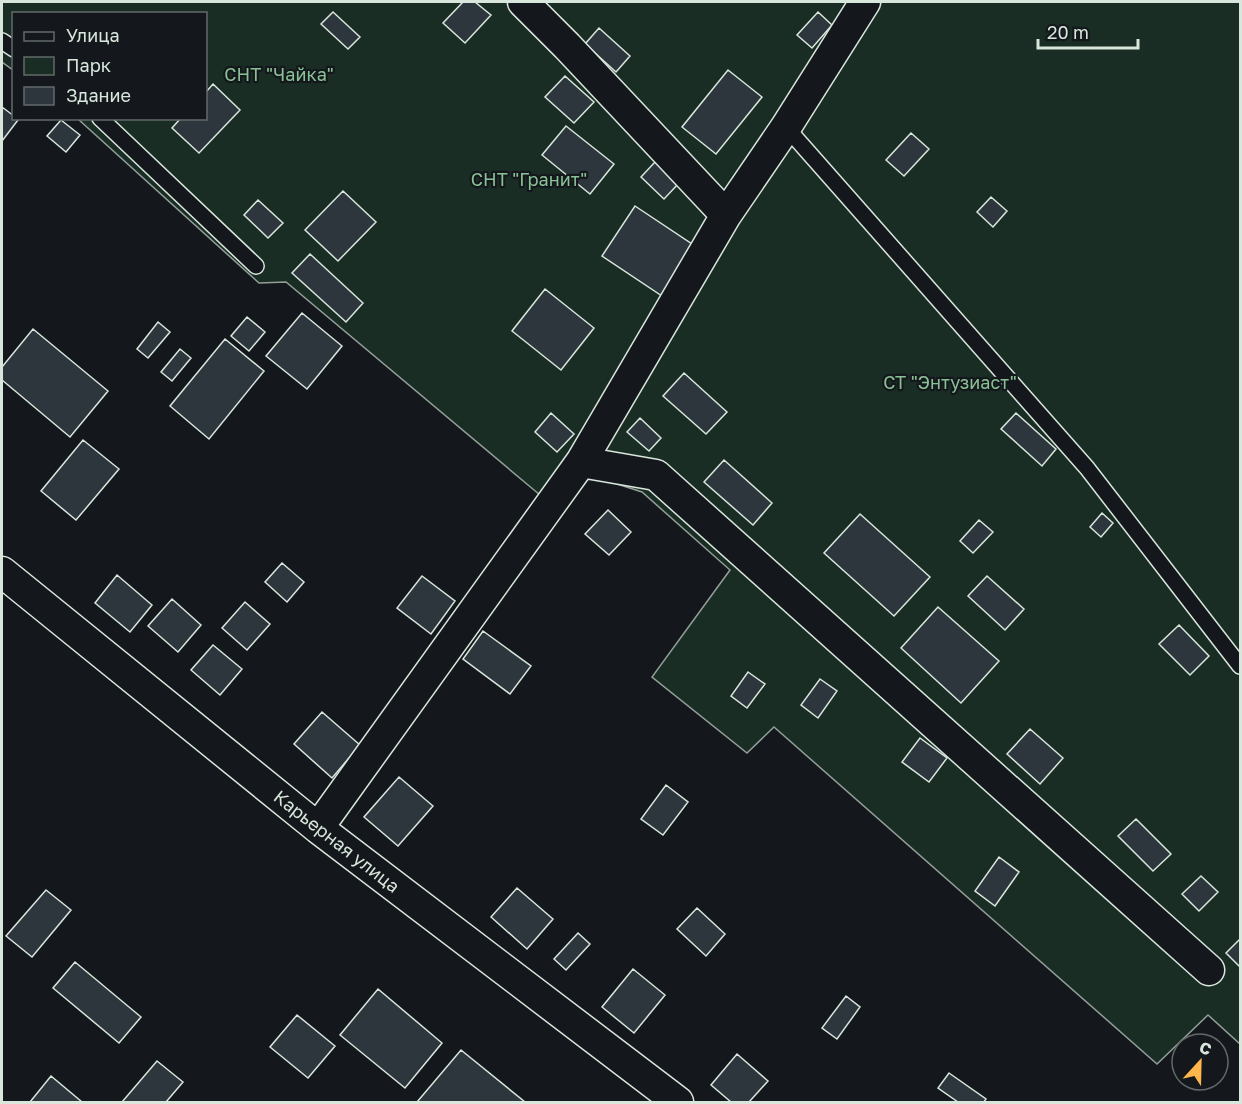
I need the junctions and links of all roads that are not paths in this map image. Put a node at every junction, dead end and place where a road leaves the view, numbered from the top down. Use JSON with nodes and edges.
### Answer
{"nodes":[{"id":1,"x":523,"y":2,"type":"edge"},
{"id":2,"x":865,"y":2,"type":"edge"},
{"id":3,"x":102,"y":120,"type":"edge"},
{"id":4,"x":786,"y":127,"type":"junction"},
{"id":5,"x":726,"y":215,"type":"junction"},
{"id":6,"x":256,"y":266,"type":"dead end"},
{"id":7,"x":581,"y":462,"type":"junction"},
{"id":8,"x":2,"y":572,"type":"edge"},
{"id":9,"x":1240,"y":666,"type":"edge"},
{"id":10,"x":318,"y":828,"type":"junction"},
{"id":11,"x":1209,"y":970,"type":"dead end"},
{"id":12,"x":678,"y":1102,"type":"edge"}],
"edges":[{"from":1,"to":5,"type":"street"},
{"from":2,"to":4,"type":"street"},
{"from":3,"to":6,"type":"lane"},
{"from":4,"to":5,"type":"street"},
{"from":4,"to":9,"type":"lane"},
{"from":5,"to":7,"type":"street"},
{"from":7,"to":10,"type":"street"},
{"from":7,"to":11,"type":"street"},
{"from":8,"to":10,"type":"street","name":"Карьерная улица"},
{"from":10,"to":12,"type":"street","name":"Карьерная улица"}]}
